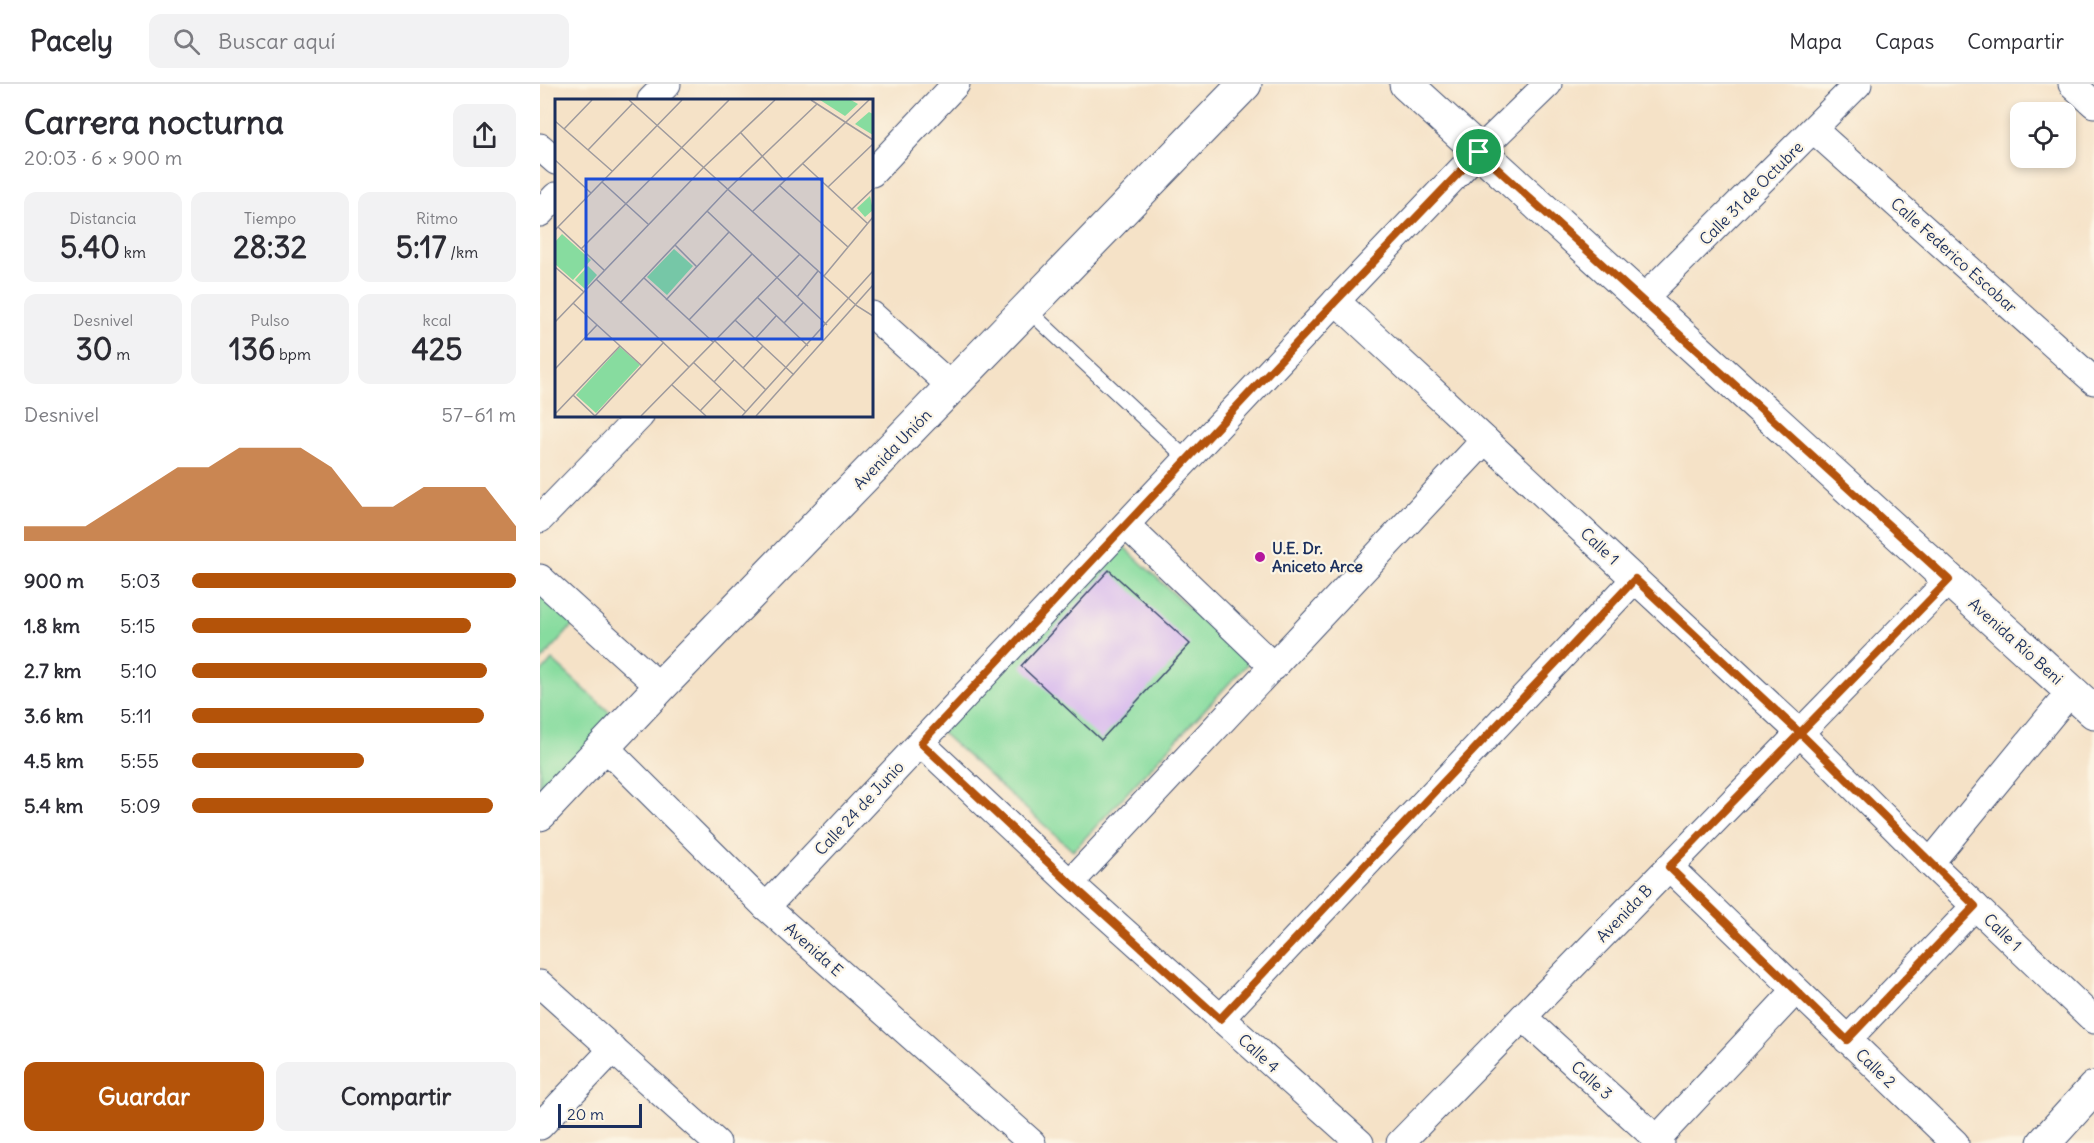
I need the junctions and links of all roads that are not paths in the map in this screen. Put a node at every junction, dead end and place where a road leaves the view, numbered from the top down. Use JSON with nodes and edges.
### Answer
{"nodes":[{"id":1,"x":667,"y":84,"type":"edge"},
{"id":2,"x":956,"y":84,"type":"edge"},
{"id":3,"x":1245,"y":84,"type":"edge"},
{"id":4,"x":1406,"y":84,"type":"edge"},
{"id":5,"x":1548,"y":84,"type":"edge"},
{"id":6,"x":2072,"y":84,"type":"edge"},
{"id":7,"x":1850,"y":87,"type":"edge"},
{"id":8,"x":652,"y":99,"type":"edge"},
{"id":9,"x":2094,"y":104,"type":"edge"},
{"id":10,"x":1814,"y":130,"type":"junction"},
{"id":11,"x":540,"y":147,"type":"edge"},
{"id":12,"x":1479,"y":152,"type":"junction"},
{"id":13,"x":555,"y":160,"type":"edge"},
{"id":14,"x":873,"y":172,"type":"edge"},
{"id":15,"x":555,"y":197,"type":"edge"},
{"id":16,"x":540,"y":213,"type":"edge"},
{"id":17,"x":1642,"y":300,"type":"junction"},
{"id":18,"x":1336,"y":301,"type":"junction"},
{"id":19,"x":1027,"y":309,"type":"junction"},
{"id":20,"x":873,"y":316,"type":"edge"},
{"id":21,"x":2094,"y":381,"type":"edge"},
{"id":22,"x":952,"y":387,"type":"junction"},
{"id":23,"x":639,"y":417,"type":"edge"},
{"id":24,"x":1485,"y":440,"type":"junction"},
{"id":25,"x":1188,"y":460,"type":"junction"},
{"id":26,"x":540,"y":519,"type":"edge"},
{"id":27,"x":1126,"y":525,"type":"junction"},
{"id":28,"x":540,"y":578,"type":"edge"},
{"id":29,"x":1635,"y":579,"type":"junction"},
{"id":30,"x":1949,"y":580,"type":"junction"},
{"id":31,"x":1274,"y":667,"type":"junction"},
{"id":32,"x":660,"y":687,"type":"junction"},
{"id":33,"x":2082,"y":701,"type":"edge"},
{"id":34,"x":1800,"y":733,"type":"junction"},
{"id":35,"x":921,"y":743,"type":"junction"},
{"id":36,"x":604,"y":746,"type":"junction"},
{"id":37,"x":540,"y":814,"type":"edge"},
{"id":38,"x":1930,"y":863,"type":"junction"},
{"id":39,"x":1669,"y":867,"type":"junction"},
{"id":40,"x":1070,"y":883,"type":"junction"},
{"id":41,"x":1975,"y":906,"type":"junction"},
{"id":42,"x":766,"y":907,"type":"junction"},
{"id":43,"x":540,"y":984,"type":"edge"},
{"id":44,"x":1795,"y":991,"type":"junction"},
{"id":45,"x":1523,"y":1017,"type":"junction"},
{"id":46,"x":1220,"y":1019,"type":"junction"},
{"id":47,"x":2094,"y":1020,"type":"edge"},
{"id":48,"x":1847,"y":1040,"type":"junction"},
{"id":49,"x":613,"y":1049,"type":"junction"},
{"id":50,"x":2094,"y":1088,"type":"edge"},
{"id":51,"x":540,"y":1126,"type":"edge"},
{"id":52,"x":1659,"y":1141,"type":"edge"},
{"id":53,"x":717,"y":1143,"type":"edge"},
{"id":54,"x":1032,"y":1143,"type":"edge"},
{"id":55,"x":1360,"y":1143,"type":"edge"},
{"id":56,"x":1400,"y":1143,"type":"edge"},
{"id":57,"x":1955,"y":1143,"type":"edge"},
{"id":58,"x":2044,"y":1143,"type":"edge"}],
"edges":[{"from":1,"to":8,"type":"street"},
{"from":2,"to":14,"type":"street"},
{"from":3,"to":19,"type":"street","name":"Avenida Unión"},
{"from":4,"to":12,"type":"street","name":"Avenida Río Beni"},
{"from":5,"to":12,"type":"street","name":"Calle 24 de Junio"},
{"from":6,"to":9,"type":"street"},
{"from":7,"to":10,"type":"street","name":"Calle 31 de Octubre"},
{"from":10,"to":17,"type":"street","name":"Calle 31 de Octubre"},
{"from":10,"to":21,"type":"street","name":"Calle Federico Escobar"},
{"from":11,"to":13,"type":"street"},
{"from":12,"to":17,"type":"street","name":"Avenida Río Beni"},
{"from":12,"to":18,"type":"street","name":"Calle 24 de Junio"},
{"from":15,"to":16,"type":"street"},
{"from":17,"to":30,"type":"street","name":"Avenida Río Beni"},
{"from":18,"to":24,"type":"street","name":"Calle 1"},
{"from":18,"to":25,"type":"street","name":"Calle 24 de Junio"},
{"from":19,"to":22,"type":"street","name":"Avenida Unión"},
{"from":19,"to":25,"type":"lane"},
{"from":20,"to":22,"type":"street"},
{"from":22,"to":32,"type":"street","name":"Avenida Unión"},
{"from":23,"to":26,"type":"street"},
{"from":24,"to":29,"type":"street","name":"Calle 1"},
{"from":24,"to":31,"type":"street"},
{"from":25,"to":27,"type":"street","name":"Calle 24 de Junio"},
{"from":27,"to":31,"type":"street"},
{"from":27,"to":35,"type":"street","name":"Calle 24 de Junio"},
{"from":28,"to":32,"type":"street"},
{"from":29,"to":34,"type":"street","name":"Calle 1"},
{"from":29,"to":46,"type":"street"},
{"from":30,"to":33,"type":"street","name":"Avenida Río Beni"},
{"from":30,"to":34,"type":"street","name":"Avenida B"},
{"from":31,"to":40,"type":"street"},
{"from":32,"to":36,"type":"street","name":"Avenida Unión"},
{"from":33,"to":38,"type":"street"},
{"from":34,"to":38,"type":"street","name":"Calle 1"},
{"from":34,"to":39,"type":"street","name":"Avenida B"},
{"from":35,"to":40,"type":"street","name":"Calle 4"},
{"from":35,"to":42,"type":"street","name":"Calle 24 de Junio"},
{"from":36,"to":37,"type":"street","name":"Avenida Unión"},
{"from":36,"to":42,"type":"street","name":"Avenida E"},
{"from":38,"to":41,"type":"street","name":"Calle 1"},
{"from":39,"to":44,"type":"street","name":"Calle 2"},
{"from":39,"to":45,"type":"street","name":"Avenida B"},
{"from":40,"to":46,"type":"street","name":"Calle 4"},
{"from":41,"to":47,"type":"street","name":"Calle 1"},
{"from":41,"to":48,"type":"street"},
{"from":42,"to":54,"type":"street","name":"Avenida E"},
{"from":43,"to":49,"type":"street"},
{"from":44,"to":48,"type":"street","name":"Calle 2"},
{"from":44,"to":52,"type":"street"},
{"from":45,"to":52,"type":"street","name":"Calle 3"},
{"from":45,"to":56,"type":"street","name":"Avenida B"},
{"from":46,"to":55,"type":"street","name":"Calle 4"},
{"from":48,"to":57,"type":"street","name":"Calle 2"},
{"from":49,"to":51,"type":"street"},
{"from":49,"to":53,"type":"street"},
{"from":50,"to":58,"type":"street"}]}
